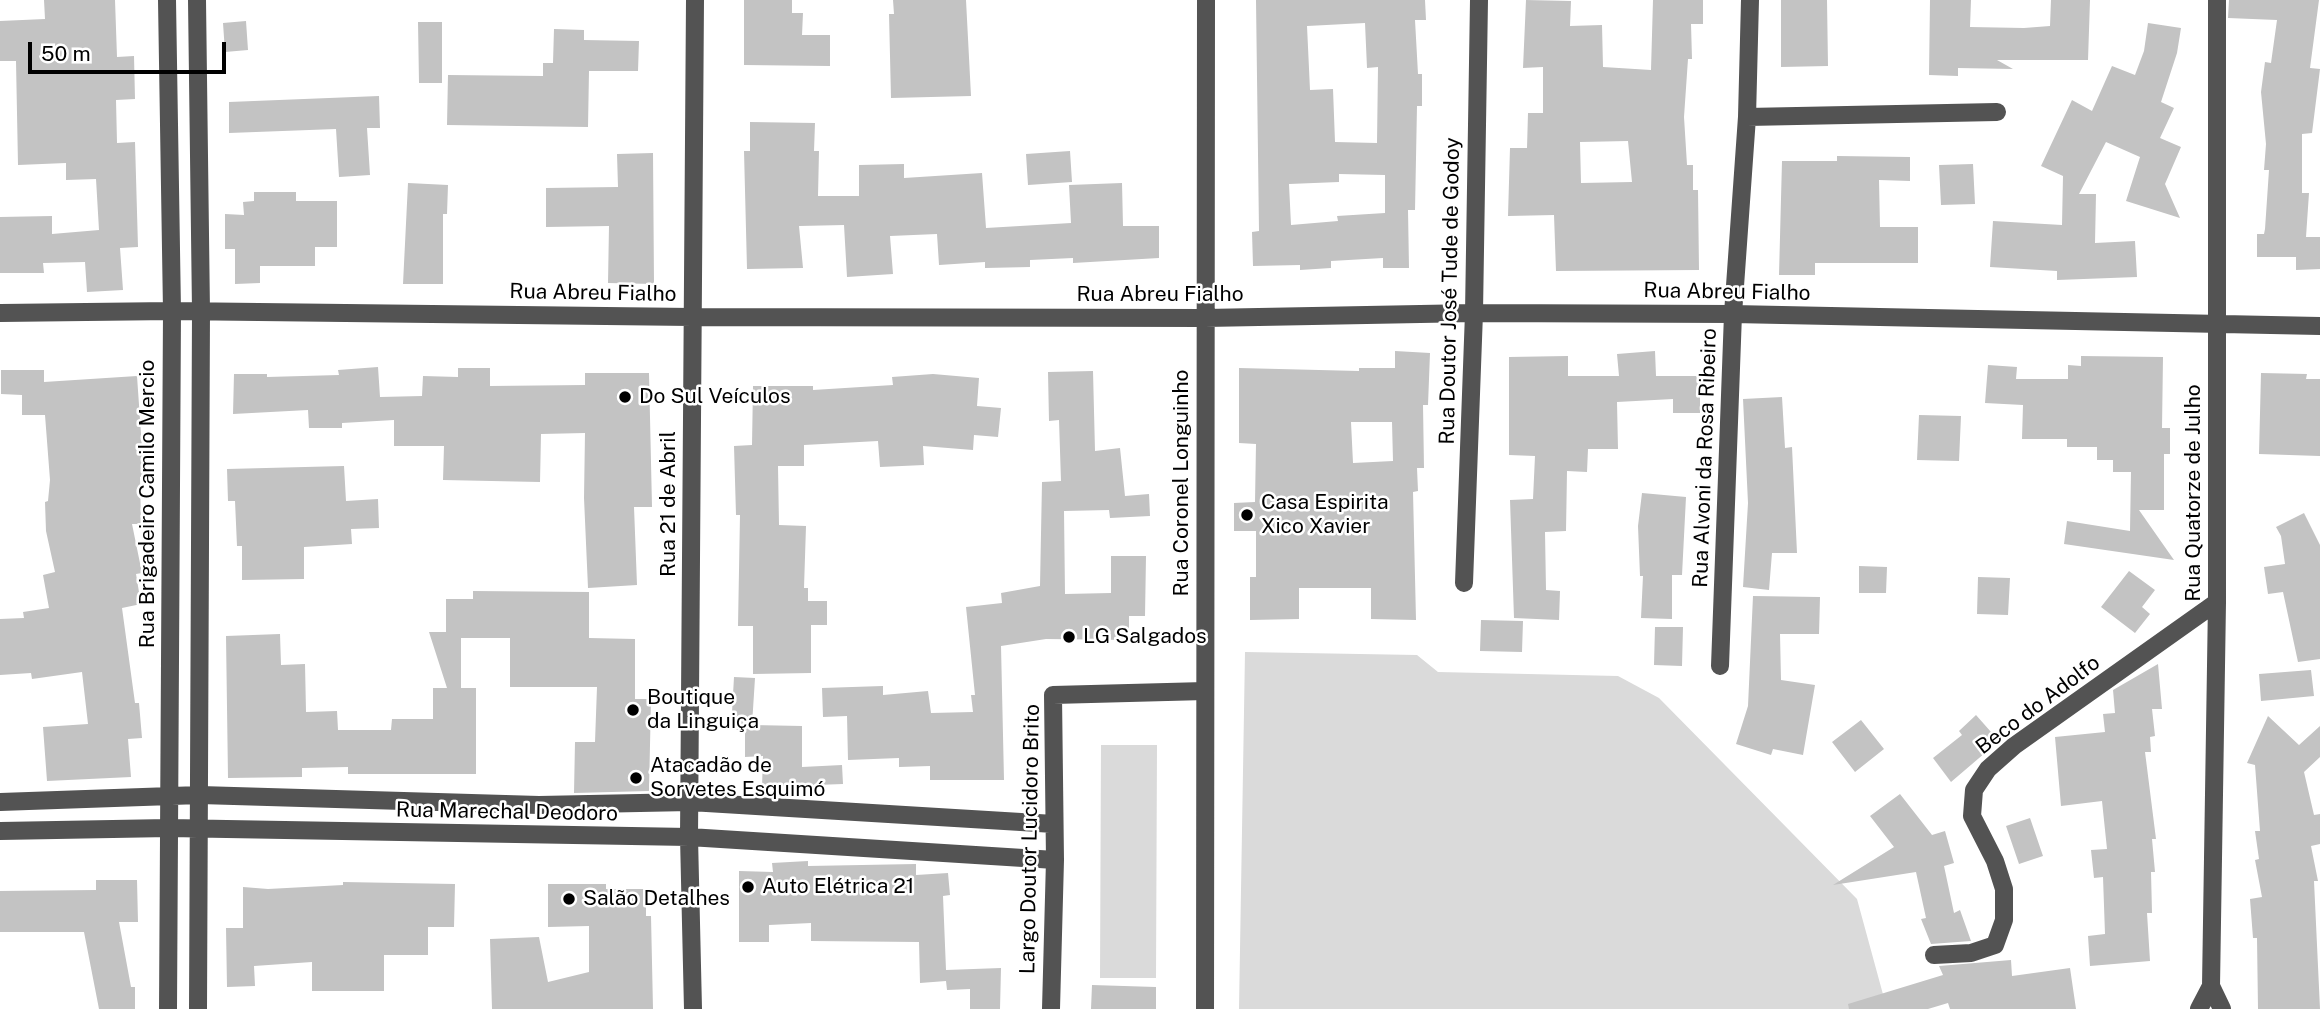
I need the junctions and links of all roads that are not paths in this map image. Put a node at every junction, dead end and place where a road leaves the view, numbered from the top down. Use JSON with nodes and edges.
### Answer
{"nodes":[{"id":1,"x":167,"y":0,"type":"edge"},
{"id":2,"x":197,"y":0,"type":"edge"},
{"id":3,"x":695,"y":0,"type":"edge"},
{"id":4,"x":1206,"y":0,"type":"edge"},
{"id":5,"x":1479,"y":0,"type":"edge"},
{"id":6,"x":1750,"y":0,"type":"edge"},
{"id":7,"x":2217,"y":0,"type":"edge"},
{"id":8,"x":168,"y":59,"type":"junction"},
{"id":9,"x":198,"y":60,"type":"junction"},
{"id":10,"x":1997,"y":112,"type":"dead end"},
{"id":11,"x":1747,"y":117,"type":"junction"},
{"id":12,"x":172,"y":311,"type":"junction"},
{"id":13,"x":201,"y":311,"type":"junction"},
{"id":14,"x":0,"y":313,"type":"edge"},
{"id":15,"x":1474,"y":313,"type":"junction"},
{"id":16,"x":1733,"y":314,"type":"junction"},
{"id":17,"x":692,"y":317,"type":"junction"},
{"id":18,"x":1205,"y":318,"type":"junction"},
{"id":19,"x":2216,"y":326,"type":"junction"},
{"id":20,"x":2320,"y":326,"type":"edge"},
{"id":21,"x":171,"y":525,"type":"junction"},
{"id":22,"x":200,"y":526,"type":"junction"},
{"id":23,"x":1464,"y":583,"type":"dead end"},
{"id":24,"x":2217,"y":602,"type":"junction"},
{"id":25,"x":1720,"y":666,"type":"dead end"},
{"id":26,"x":1205,"y":691,"type":"junction"},
{"id":27,"x":200,"y":795,"type":"junction"},
{"id":28,"x":170,"y":796,"type":"junction"},
{"id":29,"x":336,"y":799,"type":"junction"},
{"id":30,"x":51,"y":800,"type":"junction"},
{"id":31,"x":0,"y":802,"type":"edge"},
{"id":32,"x":690,"y":802,"type":"junction"},
{"id":33,"x":539,"y":805,"type":"junction"},
{"id":34,"x":1054,"y":824,"type":"junction"},
{"id":35,"x":169,"y":828,"type":"junction"},
{"id":36,"x":198,"y":829,"type":"junction"},
{"id":37,"x":52,"y":830,"type":"junction"},
{"id":38,"x":0,"y":831,"type":"edge"},
{"id":39,"x":337,"y":832,"type":"junction"},
{"id":40,"x":540,"y":836,"type":"junction"},
{"id":41,"x":689,"y":837,"type":"junction"},
{"id":42,"x":1055,"y":860,"type":"junction"},
{"id":43,"x":1934,"y":954,"type":"dead end"},
{"id":44,"x":2211,"y":986,"type":"junction"},
{"id":45,"x":168,"y":1009,"type":"edge"},
{"id":46,"x":198,"y":1009,"type":"edge"},
{"id":47,"x":693,"y":1009,"type":"edge"},
{"id":48,"x":1051,"y":1009,"type":"edge"},
{"id":49,"x":1205,"y":1009,"type":"edge"},
{"id":50,"x":2199,"y":1009,"type":"edge"},
{"id":51,"x":2222,"y":1009,"type":"edge"}],
"edges":[{"from":1,"to":8,"type":"street","name":"Rua Brigadeiro Camilo Mercio"},
{"from":2,"to":9,"type":"street"},
{"from":3,"to":17,"type":"street","name":"Rua 21 de Abril"},
{"from":4,"to":18,"type":"street","name":"Rua Coronel Longuinho"},
{"from":5,"to":15,"type":"street","name":"Rua Doutor José Tude de Godoy"},
{"from":6,"to":11,"type":"street","name":"Rua Alvoni da Rosa Ribeiro"},
{"from":7,"to":19,"type":"street","name":"Rua Quatorze de Julho"},
{"from":8,"to":9,"type":"street"},
{"from":8,"to":12,"type":"street","name":"Rua Brigadeiro Camilo Mercio"},
{"from":9,"to":13,"type":"street"},
{"from":10,"to":11,"type":"street"},
{"from":11,"to":16,"type":"street","name":"Rua Alvoni da Rosa Ribeiro"},
{"from":12,"to":13,"type":"street","name":"Rua Abreu Fialho"},
{"from":12,"to":14,"type":"street","name":"Rua Abreu Fialho"},
{"from":12,"to":21,"type":"street","name":"Rua Brigadeiro Camilo Mercio"},
{"from":13,"to":17,"type":"street","name":"Rua Abreu Fialho"},
{"from":13,"to":22,"type":"street"},
{"from":15,"to":16,"type":"street","name":"Rua Abreu Fialho"},
{"from":15,"to":18,"type":"street","name":"Rua Abreu Fialho"},
{"from":15,"to":23,"type":"street","name":"Rua Doutor José Tude de Godoy"},
{"from":16,"to":19,"type":"street","name":"Rua Abreu Fialho"},
{"from":16,"to":25,"type":"street","name":"Rua Alvoni da Rosa Ribeiro"},
{"from":17,"to":18,"type":"street","name":"Rua Abreu Fialho"},
{"from":17,"to":32,"type":"street","name":"Rua 21 de Abril"},
{"from":18,"to":26,"type":"street","name":"Rua Coronel Longuinho"},
{"from":19,"to":20,"type":"street","name":"Rua Abreu Fialho"},
{"from":19,"to":24,"type":"street","name":"Rua Quatorze de Julho"},
{"from":21,"to":22,"type":"street"},
{"from":21,"to":28,"type":"street","name":"Rua Brigadeiro Camilo Mercio"},
{"from":22,"to":27,"type":"street"},
{"from":24,"to":43,"type":"street","name":"Beco do Adolfo"},
{"from":24,"to":44,"type":"street","name":"Rua Quatorze de Julho"},
{"from":26,"to":34,"type":"street","name":"Largo Doutor Lucidoro Brito"},
{"from":26,"to":49,"type":"street","name":"Rua Coronel Longuinho"},
{"from":27,"to":28,"type":"street","name":"Rua Marechal Deodoro"},
{"from":27,"to":29,"type":"street","name":"Rua Marechal Deodoro"},
{"from":27,"to":36,"type":"street"},
{"from":28,"to":30,"type":"street","name":"Rua Marechal Deodoro"},
{"from":28,"to":35,"type":"street","name":"Rua Brigadeiro Camilo Mercio"},
{"from":29,"to":33,"type":"street","name":"Rua Marechal Deodoro"},
{"from":29,"to":39,"type":"street"},
{"from":30,"to":31,"type":"street","name":"Rua Marechal Deodoro"},
{"from":30,"to":37,"type":"street"},
{"from":32,"to":33,"type":"street","name":"Rua Marechal Deodoro"},
{"from":32,"to":34,"type":"street","name":"Rua Marechal Deodoro"},
{"from":32,"to":41,"type":"street","name":"Rua 21 de Abril"},
{"from":33,"to":40,"type":"street"},
{"from":34,"to":42,"type":"street","name":"Largo Doutor Lucidoro Brito"},
{"from":35,"to":36,"type":"street","name":"Rua Marechal Deodoro"},
{"from":35,"to":37,"type":"street","name":"Rua Marechal Deodoro"},
{"from":35,"to":45,"type":"street","name":"Rua Brigadeiro Camilo Mercio"},
{"from":36,"to":39,"type":"street","name":"Rua Marechal Deodoro"},
{"from":36,"to":46,"type":"street"},
{"from":37,"to":38,"type":"street","name":"Rua Marechal Deodoro"},
{"from":39,"to":40,"type":"street","name":"Rua Marechal Deodoro"},
{"from":40,"to":41,"type":"street","name":"Rua Marechal Deodoro"},
{"from":41,"to":42,"type":"street","name":"Rua Marechal Deodoro"},
{"from":41,"to":47,"type":"street","name":"Rua 21 de Abril"},
{"from":42,"to":48,"type":"street","name":"Largo Doutor Lucidoro Brito"},
{"from":44,"to":50,"type":"street","name":"Rua Quatorze de Julho"},
{"from":44,"to":51,"type":"street","name":"Rua Quatorze de Julho"}]}
